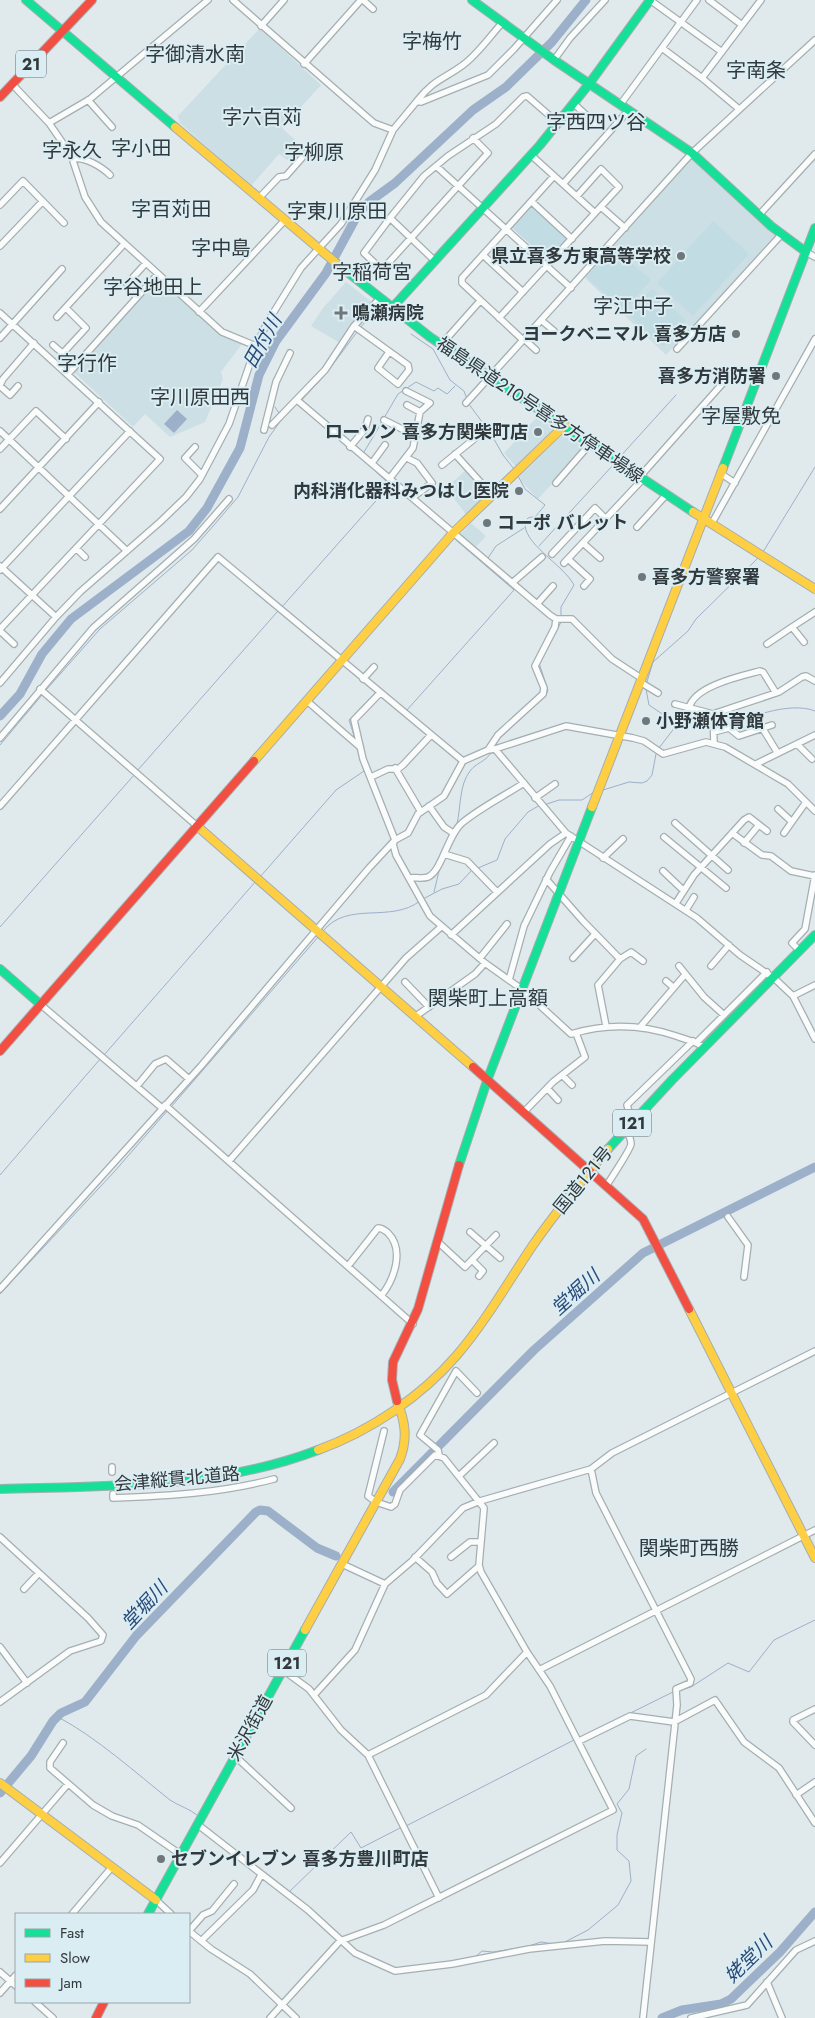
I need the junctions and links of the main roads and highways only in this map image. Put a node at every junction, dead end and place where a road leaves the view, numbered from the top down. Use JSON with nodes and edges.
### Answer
{"nodes":[{"id":1,"x":26,"y":0,"type":"edge"},
{"id":2,"x":92,"y":0,"type":"edge"},
{"id":3,"x":472,"y":0,"type":"edge"},
{"id":4,"x":650,"y":0,"type":"edge"},
{"id":5,"x":62,"y":31,"type":"junction"},
{"id":6,"x":589,"y":84,"type":"junction"},
{"id":7,"x":0,"y":97,"type":"edge"},
{"id":8,"x":815,"y":228,"type":"edge"},
{"id":9,"x":806,"y":252,"type":"junction"},
{"id":10,"x":392,"y":308,"type":"junction"},
{"id":11,"x":565,"y":425,"type":"junction"},
{"id":12,"x":702,"y":518,"type":"junction"},
{"id":13,"x":815,"y":589,"type":"edge"},
{"id":14,"x":197,"y":826,"type":"junction"},
{"id":15,"x":815,"y":935,"type":"edge"},
{"id":16,"x":0,"y":969,"type":"edge"},
{"id":17,"x":40,"y":1004,"type":"junction"},
{"id":18,"x":0,"y":1051,"type":"edge"},
{"id":19,"x":488,"y":1078,"type":"junction"},
{"id":20,"x":590,"y":1170,"type":"junction"},
{"id":21,"x":474,"y":1332,"type":"junction"},
{"id":22,"x":455,"y":1358,"type":"junction"},
{"id":23,"x":447,"y":1367,"type":"junction"},
{"id":24,"x":399,"y":1404,"type":"junction"},
{"id":25,"x":0,"y":1483,"type":"edge"},
{"id":26,"x":0,"y":1489,"type":"edge"},
{"id":27,"x":815,"y":1558,"type":"edge"},
{"id":28,"x":3,"y":1785,"type":"edge"},
{"id":29,"x":156,"y":1900,"type":"junction"},
{"id":30,"x":149,"y":1913,"type":"edge"},
{"id":31,"x":104,"y":2003,"type":"edge"},
{"id":32,"x":96,"y":2018,"type":"edge"}],
"edges":[{"from":1,"to":5,"type":"main road","name":"福島県道210号喜多方停車場線"},
{"from":2,"to":5,"type":"main road","number":"21"},
{"from":3,"to":6,"type":"main road"},
{"from":4,"to":6,"type":"main road"},
{"from":5,"to":7,"type":"main road","number":"21"},
{"from":5,"to":10,"type":"main road","name":"福島県道210号喜多方停車場線"},
{"from":6,"to":9,"type":"main road"},
{"from":6,"to":10,"type":"main road"},
{"from":8,"to":9,"type":"main road","name":"米沢街道"},
{"from":9,"to":12,"type":"main road","name":"米沢街道"},
{"from":10,"to":11,"type":"main road","name":"福島県道210号喜多方停車場線"},
{"from":11,"to":12,"type":"main road","name":"福島県道210号喜多方停車場線"},
{"from":11,"to":14,"type":"main road"},
{"from":12,"to":13,"type":"main road","name":"福島県道210号喜多方停車場線"},
{"from":12,"to":19,"type":"main road","name":"米沢街道"},
{"from":14,"to":17,"type":"main road"},
{"from":14,"to":19,"type":"main road"},
{"from":15,"to":20,"type":"main road","name":"国道121号","number":"121"},
{"from":16,"to":17,"type":"main road"},
{"from":17,"to":18,"type":"main road"},
{"from":19,"to":20,"type":"main road"},
{"from":19,"to":24,"type":"main road","name":"米沢街道"},
{"from":20,"to":21,"type":"main road","name":"国道121号","number":"121"},
{"from":20,"to":27,"type":"main road"},
{"from":21,"to":22,"type":"main road","name":"国道121号","number":"121"},
{"from":21,"to":24,"type":"main road","name":"国道121号","number":"121"},
{"from":22,"to":23,"type":"main road","name":"国道121号","number":"121"},
{"from":22,"to":23,"type":"main road"},
{"from":23,"to":24,"type":"main road","name":"国道121号","number":"121"},
{"from":24,"to":25,"type":"main road","name":"会津縦貫北道路","number":"121"},
{"from":24,"to":26,"type":"main road","name":"会津縦貫北道路","number":"121"},
{"from":24,"to":29,"type":"main road","name":"米沢街道","number":"121"},
{"from":28,"to":29,"type":"main road"},
{"from":29,"to":30,"type":"main road","name":"米沢街道","number":"121"},
{"from":31,"to":32,"type":"main road"}]}
